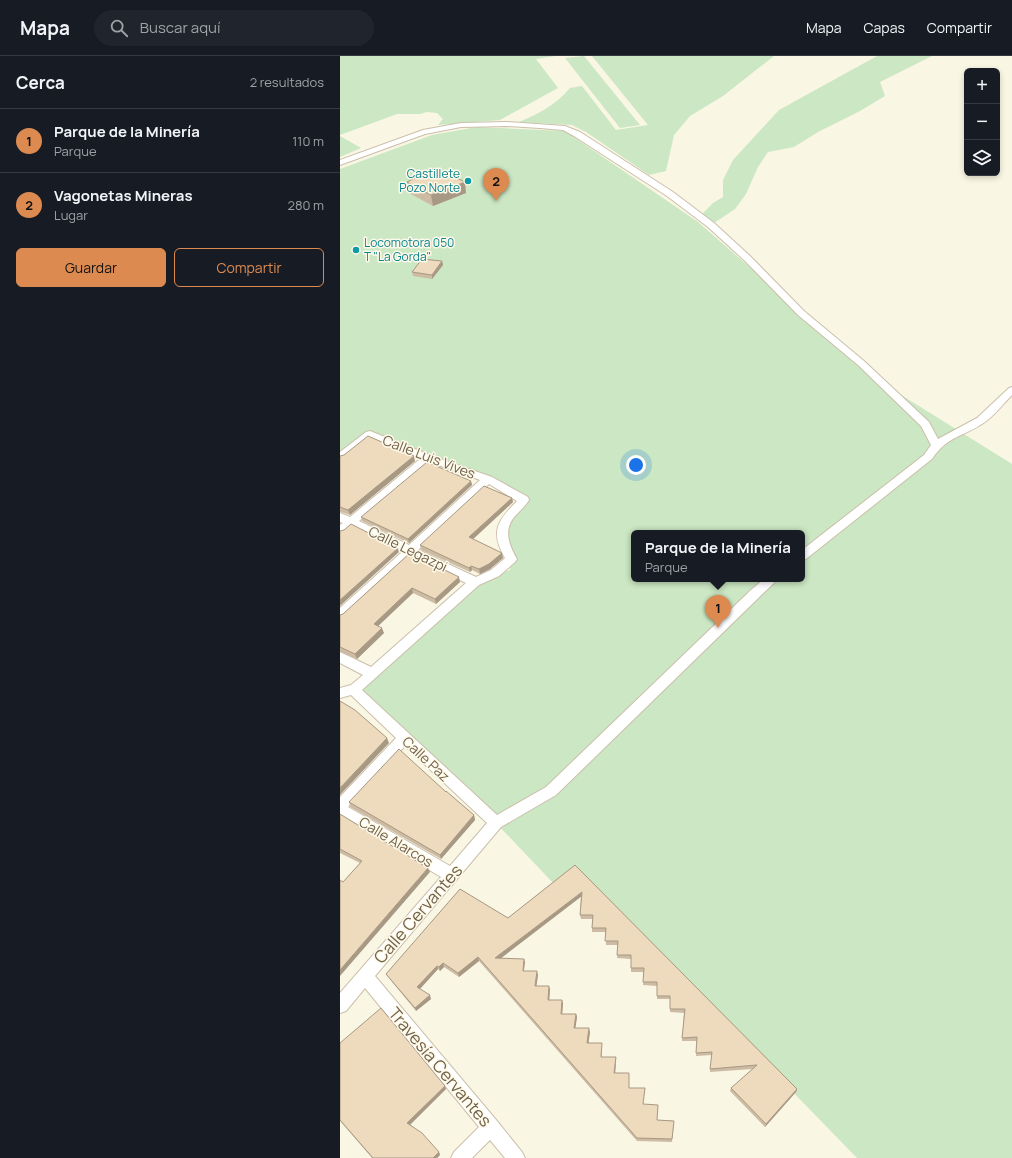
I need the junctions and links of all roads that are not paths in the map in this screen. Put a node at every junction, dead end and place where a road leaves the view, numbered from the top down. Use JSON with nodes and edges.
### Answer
{"nodes":[{"id":1,"x":340,"y":163,"type":"edge"},
{"id":2,"x":1012,"y":390,"type":"edge"},
{"id":3,"x":936,"y":445,"type":"junction"},
{"id":4,"x":340,"y":457,"type":"edge"},
{"id":5,"x":428,"y":458,"type":"junction"},
{"id":6,"x":488,"y":479,"type":"junction"},
{"id":7,"x":345,"y":519,"type":"edge"},
{"id":8,"x":340,"y":531,"type":"edge"},
{"id":9,"x":411,"y":551,"type":"junction"},
{"id":10,"x":805,"y":554,"type":"edge"},
{"id":11,"x":475,"y":582,"type":"junction"},
{"id":12,"x":768,"y":582,"type":"edge"},
{"id":13,"x":340,"y":615,"type":"edge"},
{"id":14,"x":340,"y":657,"type":"edge"},
{"id":15,"x":371,"y":674,"type":"junction"},
{"id":16,"x":356,"y":691,"type":"junction"},
{"id":17,"x":340,"y":692,"type":"edge"},
{"id":18,"x":404,"y":738,"type":"junction"},
{"id":19,"x":340,"y":806,"type":"edge"},
{"id":20,"x":340,"y":809,"type":"edge"},
{"id":21,"x":496,"y":823,"type":"junction"},
{"id":22,"x":451,"y":875,"type":"junction"},
{"id":23,"x":364,"y":976,"type":"junction"},
{"id":24,"x":340,"y":1005,"type":"edge"},
{"id":25,"x":491,"y":1127,"type":"junction"},
{"id":26,"x":460,"y":1158,"type":"edge"},
{"id":27,"x":516,"y":1158,"type":"edge"}],
"edges":[{"from":1,"to":3,"type":"street"},
{"from":2,"to":3,"type":"street"},
{"from":3,"to":10,"type":"street"},
{"from":4,"to":5,"type":"street","name":"Calle Luis Vives"},
{"from":5,"to":6,"type":"street","name":"Calle Luis Vives"},
{"from":5,"to":7,"type":"street"},
{"from":6,"to":9,"type":"street"},
{"from":6,"to":11,"type":"street","name":"Calle Luis Vives"},
{"from":7,"to":8,"type":"street"},
{"from":7,"to":9,"type":"street","name":"Calle Legazpi"},
{"from":9,"to":11,"type":"street","name":"Calle Legazpi"},
{"from":9,"to":13,"type":"street"},
{"from":11,"to":15,"type":"street"},
{"from":12,"to":21,"type":"street","name":"Calle Cervantes"},
{"from":14,"to":15,"type":"street"},
{"from":15,"to":16,"type":"street"},
{"from":16,"to":17,"type":"street"},
{"from":16,"to":18,"type":"street","name":"Calle Paz"},
{"from":18,"to":19,"type":"street"},
{"from":18,"to":21,"type":"street","name":"Calle Paz"},
{"from":20,"to":22,"type":"street","name":"Calle Alarcos"},
{"from":21,"to":22,"type":"street","name":"Calle Cervantes"},
{"from":22,"to":23,"type":"street","name":"Calle Cervantes"},
{"from":23,"to":24,"type":"street","name":"Calle Cervantes"},
{"from":23,"to":25,"type":"street","name":"Travesía Cervantes"},
{"from":25,"to":26,"type":"street"},
{"from":25,"to":27,"type":"street","name":"Travesía Cervantes"}]}
